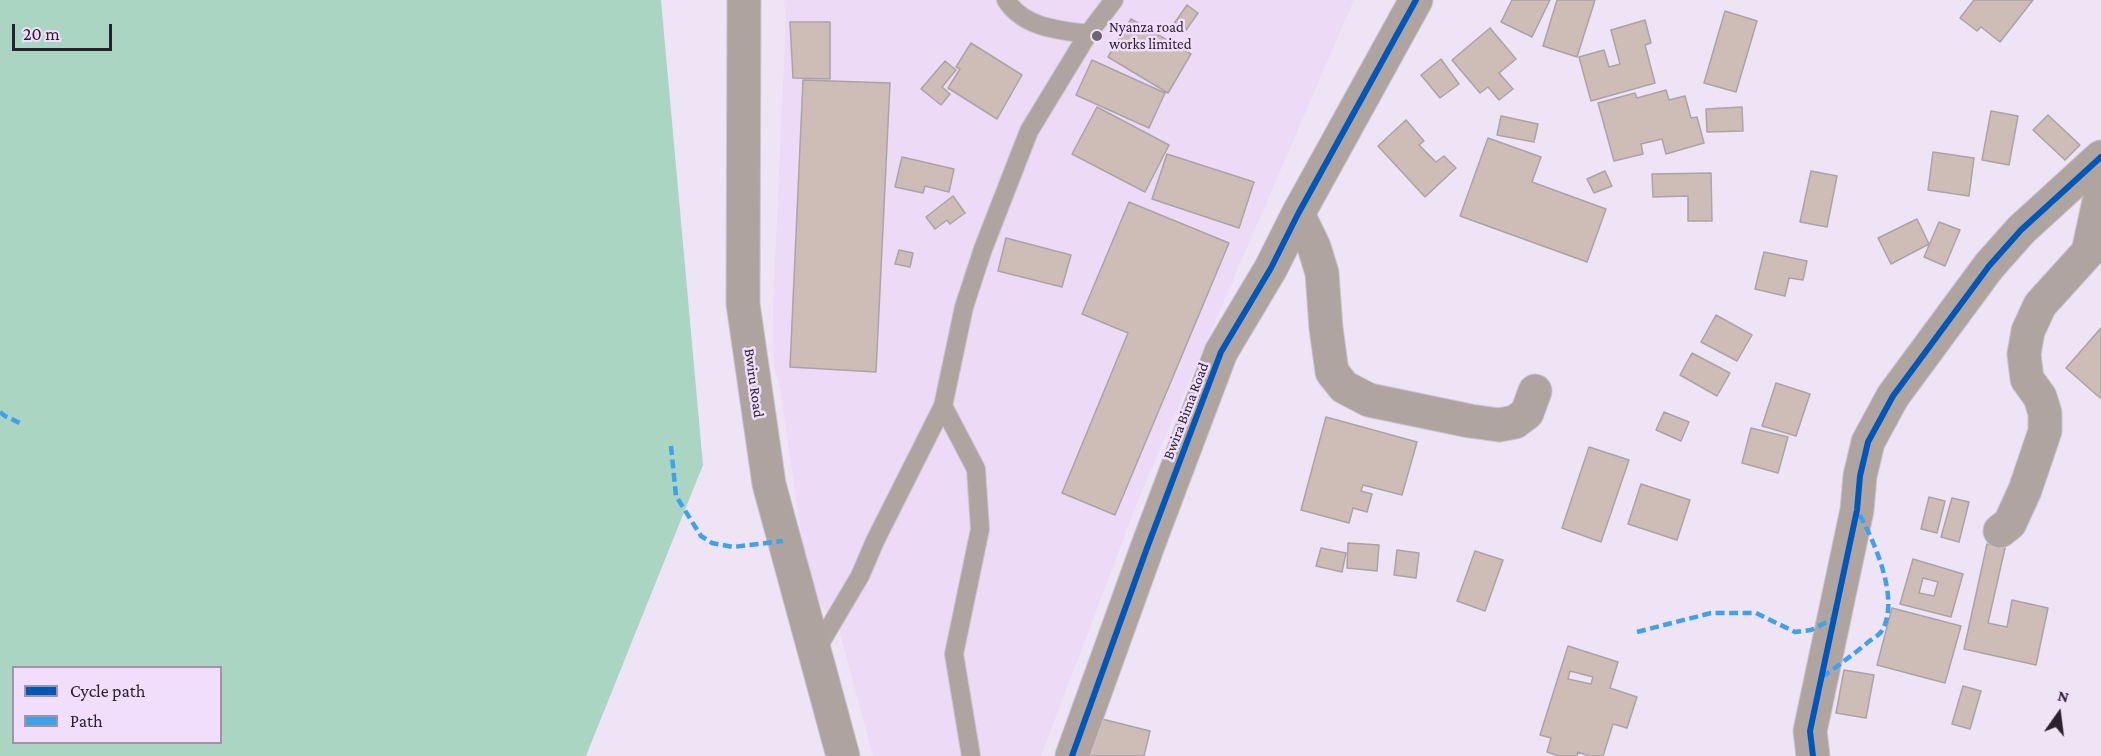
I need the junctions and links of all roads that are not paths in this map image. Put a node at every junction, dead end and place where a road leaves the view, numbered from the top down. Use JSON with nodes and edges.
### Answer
{"nodes":[{"id":1,"x":744,"y":0,"type":"edge"},
{"id":2,"x":1006,"y":0,"type":"edge"},
{"id":3,"x":1114,"y":0,"type":"edge"},
{"id":4,"x":1416,"y":0,"type":"edge"},
{"id":5,"x":1088,"y":34,"type":"junction"},
{"id":6,"x":2101,"y":157,"type":"edge"},
{"id":7,"x":2101,"y":192,"type":"edge"},
{"id":8,"x":1298,"y":214,"type":"junction"},
{"id":9,"x":1535,"y":391,"type":"dead end"},
{"id":10,"x":943,"y":406,"type":"junction"},
{"id":11,"x":2000,"y":531,"type":"dead end"},
{"id":12,"x":814,"y":654,"type":"junction"},
{"id":13,"x":843,"y":756,"type":"edge"},
{"id":14,"x":971,"y":756,"type":"edge"},
{"id":15,"x":1072,"y":756,"type":"edge"},
{"id":16,"x":1813,"y":756,"type":"edge"}],
"edges":[{"from":1,"to":12,"type":"main road","name":"Bwiru Road"},
{"from":2,"to":5,"type":"lane"},
{"from":3,"to":5,"type":"lane"},
{"from":4,"to":8,"type":"street","name":"Bwira Bima Road"},
{"from":5,"to":10,"type":"lane"},
{"from":6,"to":16,"type":"street"},
{"from":7,"to":11,"type":"street"},
{"from":8,"to":9,"type":"street"},
{"from":8,"to":15,"type":"street","name":"Bwira Bima Road"},
{"from":10,"to":12,"type":"lane"},
{"from":10,"to":14,"type":"lane"},
{"from":12,"to":13,"type":"main road","name":"Bwiru Road"}]}
